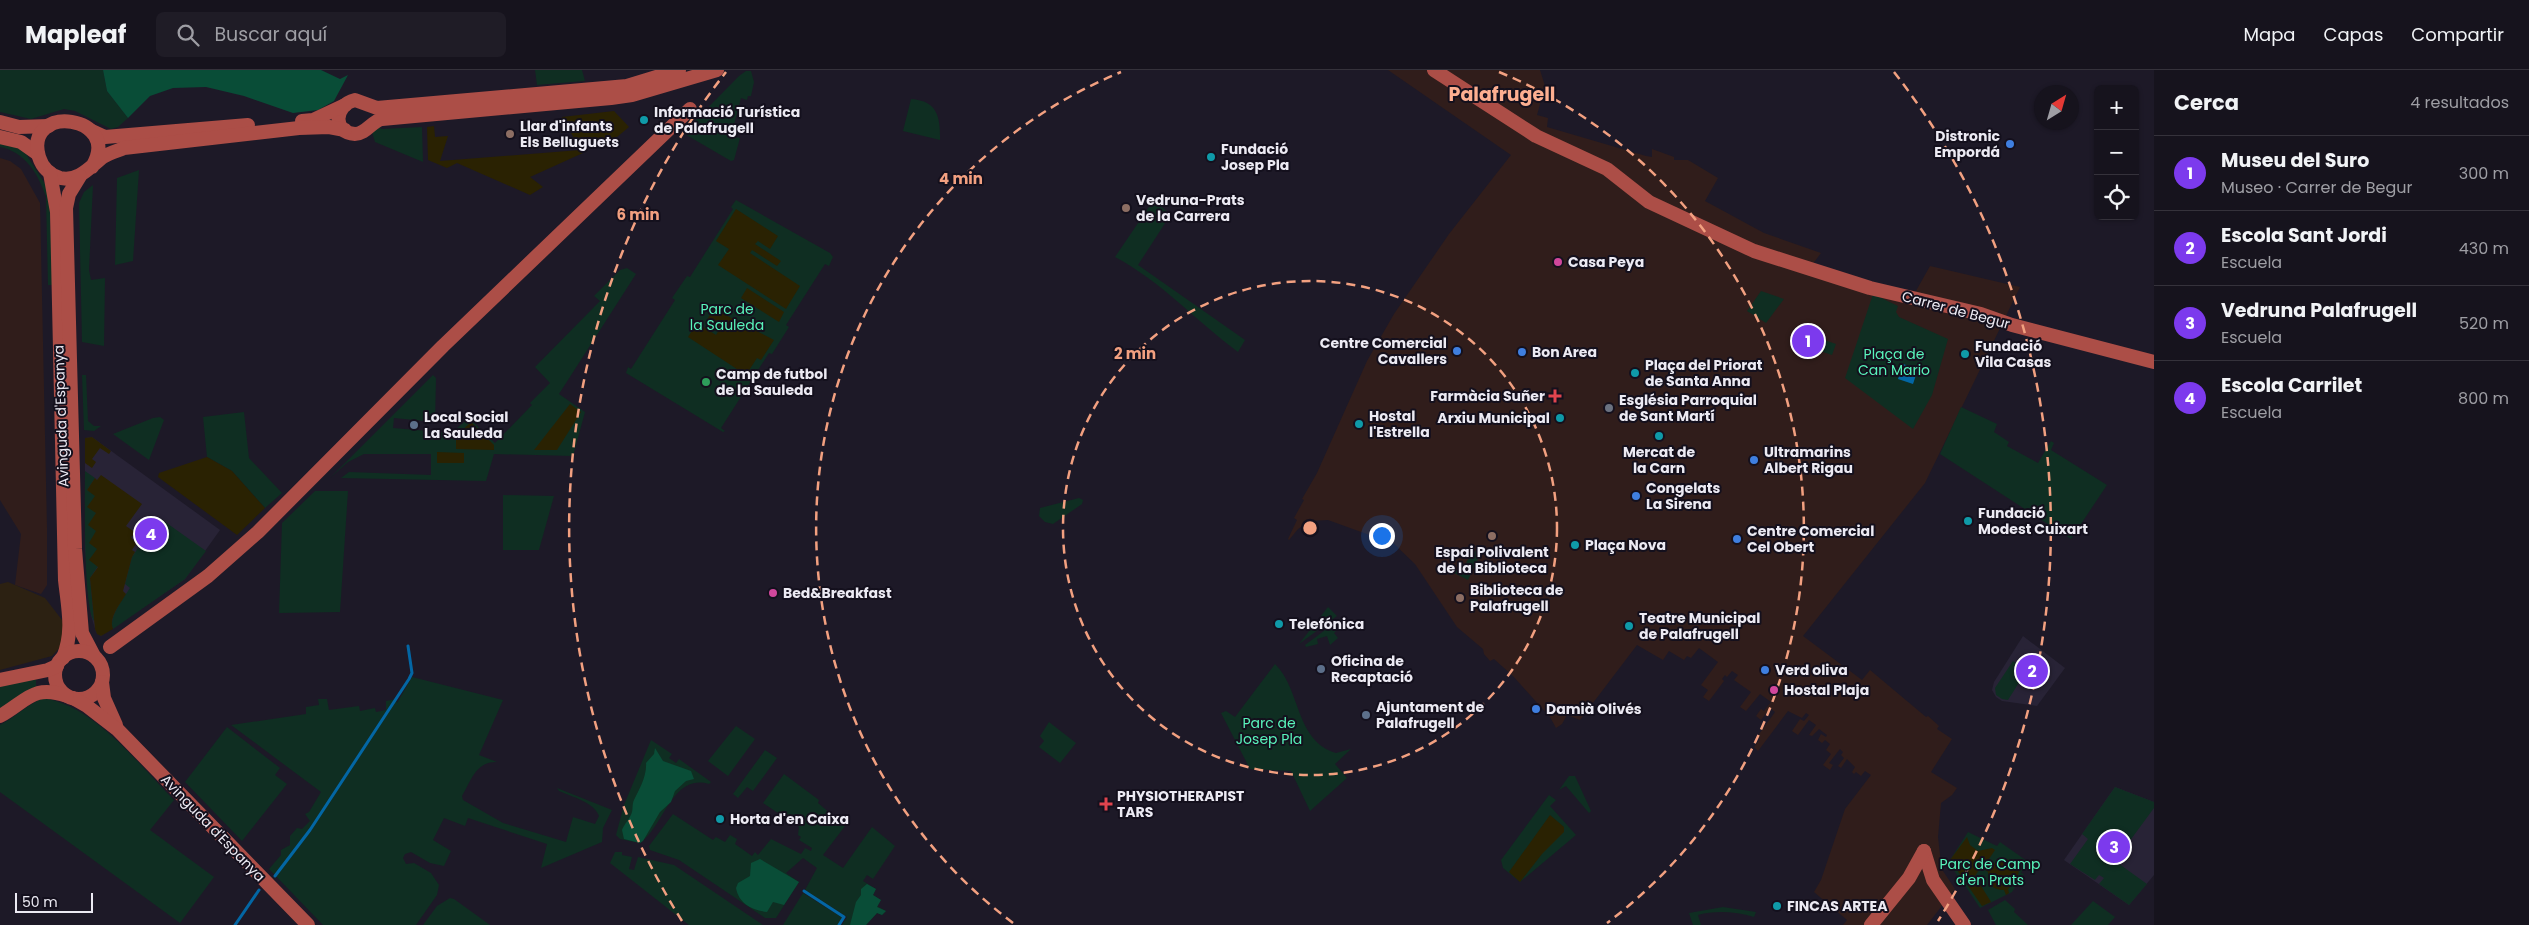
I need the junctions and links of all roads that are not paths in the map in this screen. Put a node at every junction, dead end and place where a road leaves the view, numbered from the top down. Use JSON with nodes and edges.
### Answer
{"nodes":[{"id":1,"x":679,"y":70,"type":"edge"},
{"id":2,"x":717,"y":70,"type":"edge"},
{"id":3,"x":1434,"y":70,"type":"edge"},
{"id":4,"x":366,"y":104,"type":"junction"},
{"id":5,"x":345,"y":105,"type":"junction"},
{"id":6,"x":690,"y":109,"type":"dead end"},
{"id":7,"x":0,"y":122,"type":"edge"},
{"id":8,"x":49,"y":126,"type":"junction"},
{"id":9,"x":369,"y":127,"type":"junction"},
{"id":10,"x":90,"y":130,"type":"junction"},
{"id":11,"x":345,"y":130,"type":"junction"},
{"id":12,"x":0,"y":137,"type":"edge"},
{"id":13,"x":38,"y":154,"type":"junction"},
{"id":14,"x":92,"y":166,"type":"junction"},
{"id":15,"x":50,"y":173,"type":"junction"},
{"id":16,"x":80,"y":176,"type":"junction"},
{"id":17,"x":2154,"y":362,"type":"edge"},
{"id":18,"x":110,"y":647,"type":"dead end"},
{"id":19,"x":94,"y":656,"type":"junction"},
{"id":20,"x":56,"y":665,"type":"junction"},
{"id":21,"x":0,"y":680,"type":"edge"},
{"id":22,"x":102,"y":682,"type":"junction"},
{"id":23,"x":70,"y":697,"type":"junction"},
{"id":24,"x":0,"y":716,"type":"edge"},
{"id":25,"x":118,"y":730,"type":"junction"},
{"id":26,"x":308,"y":925,"type":"edge"},
{"id":27,"x":1871,"y":925,"type":"edge"},
{"id":28,"x":1964,"y":925,"type":"edge"}],
"edges":[{"from":1,"to":4,"type":"street"},
{"from":2,"to":9,"type":"street"},
{"from":3,"to":17,"type":"street","name":"Carrer de Begur"},
{"from":4,"to":5,"type":"street"},
{"from":4,"to":9,"type":"street"},
{"from":5,"to":10,"type":"street"},
{"from":5,"to":11,"type":"street"},
{"from":6,"to":18,"type":"street"},
{"from":7,"to":8,"type":"street"},
{"from":8,"to":10,"type":"street"},
{"from":8,"to":13,"type":"street"},
{"from":9,"to":11,"type":"street"},
{"from":10,"to":14,"type":"street"},
{"from":11,"to":14,"type":"street"},
{"from":12,"to":13,"type":"street"},
{"from":13,"to":15,"type":"street"},
{"from":14,"to":16,"type":"street"},
{"from":15,"to":16,"type":"street"},
{"from":15,"to":20,"type":"street","name":"Avinguda d'Espanya"},
{"from":16,"to":19,"type":"street","name":"Avinguda d'Espanya"},
{"from":19,"to":20,"type":"street"},
{"from":19,"to":22,"type":"street"},
{"from":20,"to":21,"type":"street"},
{"from":20,"to":23,"type":"street"},
{"from":22,"to":23,"type":"street"},
{"from":22,"to":25,"type":"street","name":"Avinguda d'Espanya"},
{"from":23,"to":24,"type":"street"},
{"from":23,"to":25,"type":"street","name":"Avinguda d'Espanya"},
{"from":25,"to":26,"type":"street","name":"Avinguda d'Espanya"},
{"from":27,"to":28,"type":"street"}]}
